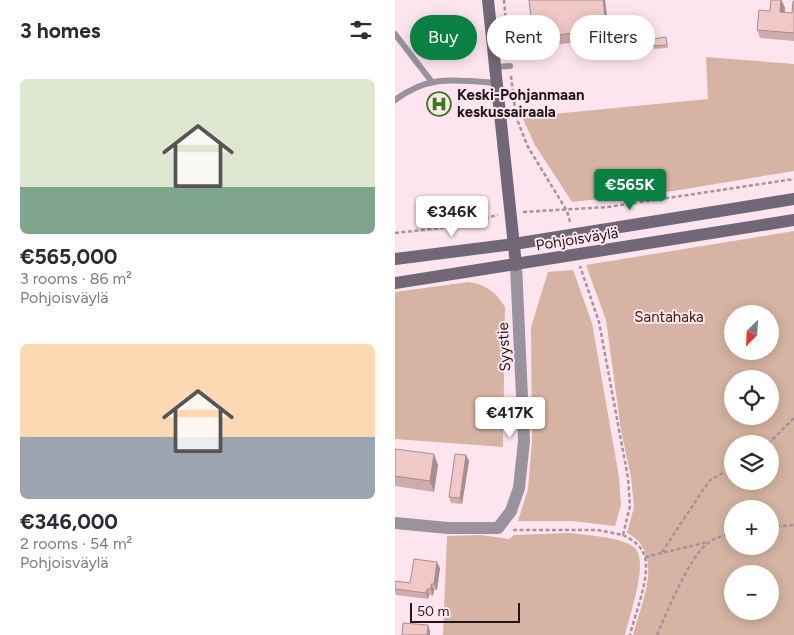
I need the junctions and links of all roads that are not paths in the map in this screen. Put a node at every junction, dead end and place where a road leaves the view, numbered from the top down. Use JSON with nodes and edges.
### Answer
{"nodes":[{"id":1,"x":488,"y":0,"type":"edge"},
{"id":2,"x":395,"y":34,"type":"edge"},
{"id":3,"x":510,"y":66,"type":"road end"},
{"id":4,"x":495,"y":67,"type":"junction"},
{"id":5,"x":432,"y":82,"type":"junction"},
{"id":6,"x":497,"y":83,"type":"junction"},
{"id":7,"x":395,"y":100,"type":"edge"},
{"id":8,"x":794,"y":199,"type":"edge"},
{"id":9,"x":794,"y":220,"type":"edge"},
{"id":10,"x":513,"y":244,"type":"junction"},
{"id":11,"x":395,"y":259,"type":"edge"},
{"id":12,"x":516,"y":265,"type":"junction"},
{"id":13,"x":395,"y":283,"type":"edge"},
{"id":14,"x":395,"y":522,"type":"edge"}],
"edges":[{"from":1,"to":4,"type":"main road"},
{"from":2,"to":5,"type":"lane"},
{"from":3,"to":4,"type":"lane"},
{"from":4,"to":6,"type":"main road"},
{"from":5,"to":6,"type":"lane"},
{"from":5,"to":7,"type":"lane"},
{"from":6,"to":10,"type":"main road"},
{"from":8,"to":10,"type":"main road","name":"Pohjoisväylä"},
{"from":9,"to":12,"type":"main road","name":"Pohjoisväylä"},
{"from":10,"to":11,"type":"main road","name":"Pohjoisväylä"},
{"from":10,"to":12,"type":"main road"},
{"from":12,"to":13,"type":"main road","name":"Pohjoisväylä"},
{"from":12,"to":14,"type":"street","name":"Syystie"}]}
